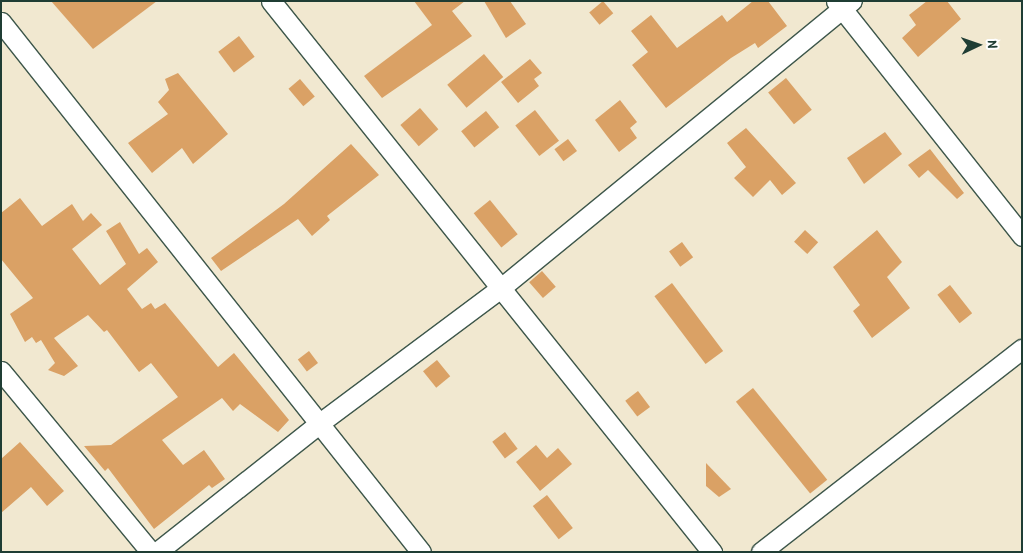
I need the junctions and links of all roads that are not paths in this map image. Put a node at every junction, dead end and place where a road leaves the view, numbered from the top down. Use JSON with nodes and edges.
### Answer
{"nodes":[{"id":1,"x":271,"y":1,"type":"edge"},
{"id":2,"x":844,"y":4,"type":"edge"},
{"id":3,"x":1,"y":22,"type":"edge"},
{"id":4,"x":1022,"y":236,"type":"edge"},
{"id":5,"x":502,"y":287,"type":"junction"},
{"id":6,"x":1022,"y":349,"type":"edge"},
{"id":7,"x":1,"y":371,"type":"edge"},
{"id":8,"x":321,"y":422,"type":"junction"},
{"id":9,"x":151,"y":552,"type":"edge"},
{"id":10,"x":157,"y":552,"type":"edge"},
{"id":11,"x":421,"y":552,"type":"edge"},
{"id":12,"x":712,"y":552,"type":"edge"},
{"id":13,"x":761,"y":552,"type":"edge"}],
"edges":[{"from":1,"to":5,"type":"street"},
{"from":2,"to":4,"type":"street"},
{"from":2,"to":5,"type":"street"},
{"from":3,"to":8,"type":"street"},
{"from":5,"to":8,"type":"street"},
{"from":5,"to":12,"type":"street"},
{"from":6,"to":13,"type":"street"},
{"from":7,"to":9,"type":"street"},
{"from":8,"to":10,"type":"street"},
{"from":8,"to":11,"type":"street"}]}
